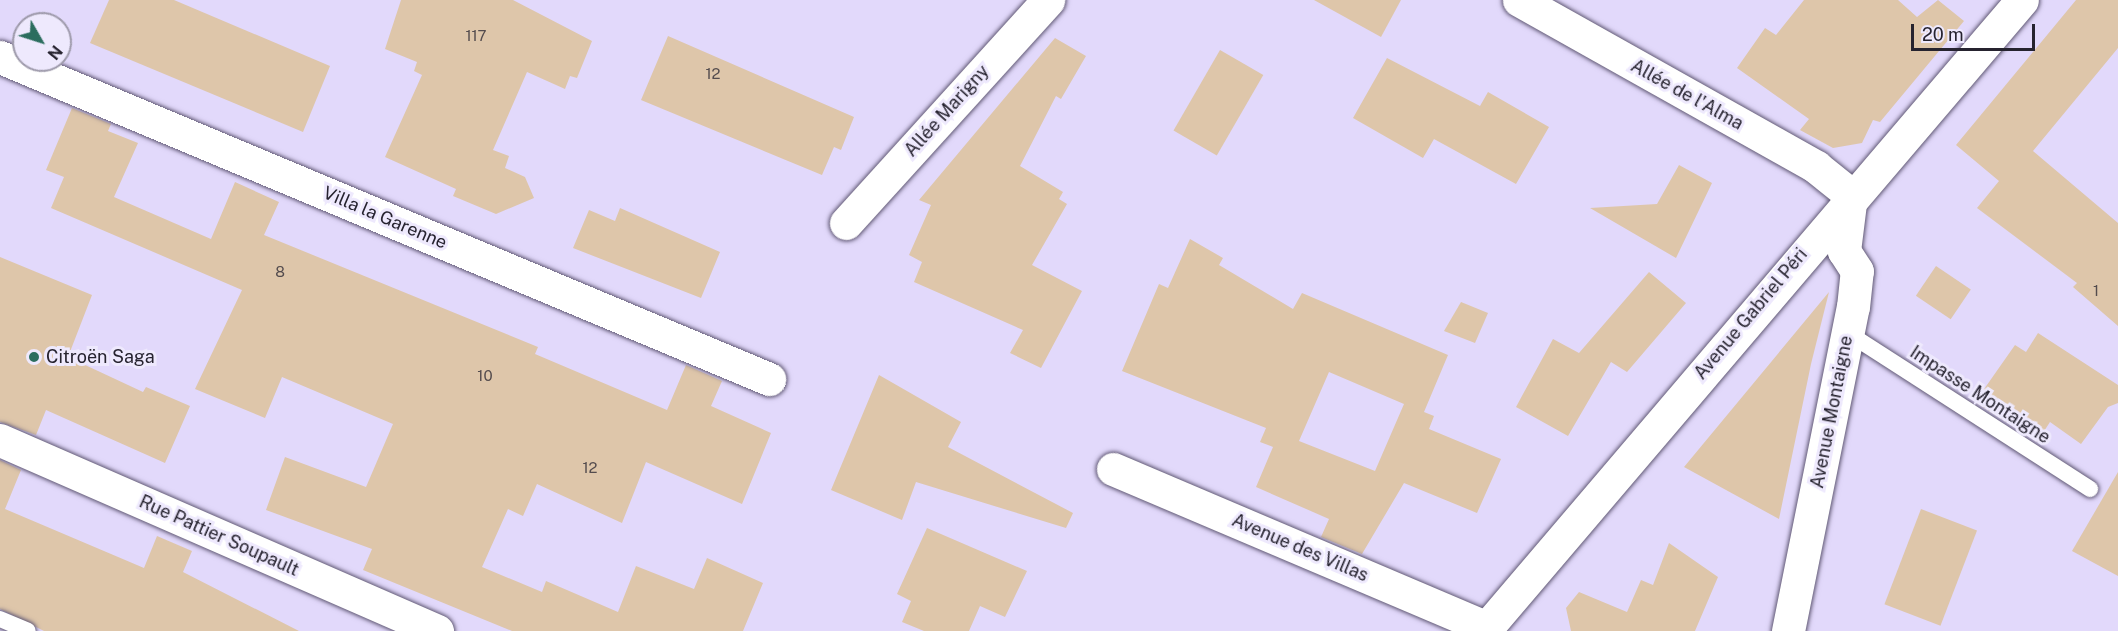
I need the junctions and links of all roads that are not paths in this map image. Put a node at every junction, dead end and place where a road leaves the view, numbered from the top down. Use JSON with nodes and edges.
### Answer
{"nodes":[{"id":1,"x":1048,"y":0,"type":"edge"},
{"id":2,"x":1519,"y":0,"type":"edge"},
{"id":3,"x":2022,"y":0,"type":"edge"},
{"id":4,"x":0,"y":57,"type":"edge"},
{"id":5,"x":1851,"y":195,"type":"junction"},
{"id":6,"x":846,"y":223,"type":"dead end"},
{"id":7,"x":1848,"y":333,"type":"junction"},
{"id":8,"x":769,"y":379,"type":"dead end"},
{"id":9,"x":0,"y":440,"type":"edge"},
{"id":10,"x":1113,"y":469,"type":"dead end"},
{"id":11,"x":2091,"y":489,"type":"dead end"},
{"id":12,"x":0,"y":619,"type":"edge"},
{"id":13,"x":1486,"y":629,"type":"edge"},
{"id":14,"x":28,"y":631,"type":"edge"},
{"id":15,"x":438,"y":631,"type":"edge"},
{"id":16,"x":1788,"y":631,"type":"edge"}],
"edges":[{"from":1,"to":6,"type":"street","name":"Allée Marigny"},
{"from":2,"to":5,"type":"street","name":"Allée de l'Alma"},
{"from":3,"to":5,"type":"street","name":"Avenue Gabriel Péri"},
{"from":4,"to":8,"type":"street","name":"Villa la Garenne"},
{"from":5,"to":7,"type":"street","name":"Avenue Montaigne"},
{"from":5,"to":13,"type":"street","name":"Avenue Gabriel Péri"},
{"from":7,"to":11,"type":"lane","name":"Impasse Montaigne"},
{"from":7,"to":16,"type":"street","name":"Avenue Montaigne"},
{"from":9,"to":15,"type":"street","name":"Rue Pattier Soupault"},
{"from":10,"to":13,"type":"street","name":"Avenue des Villas"},
{"from":12,"to":14,"type":"lane"}]}
